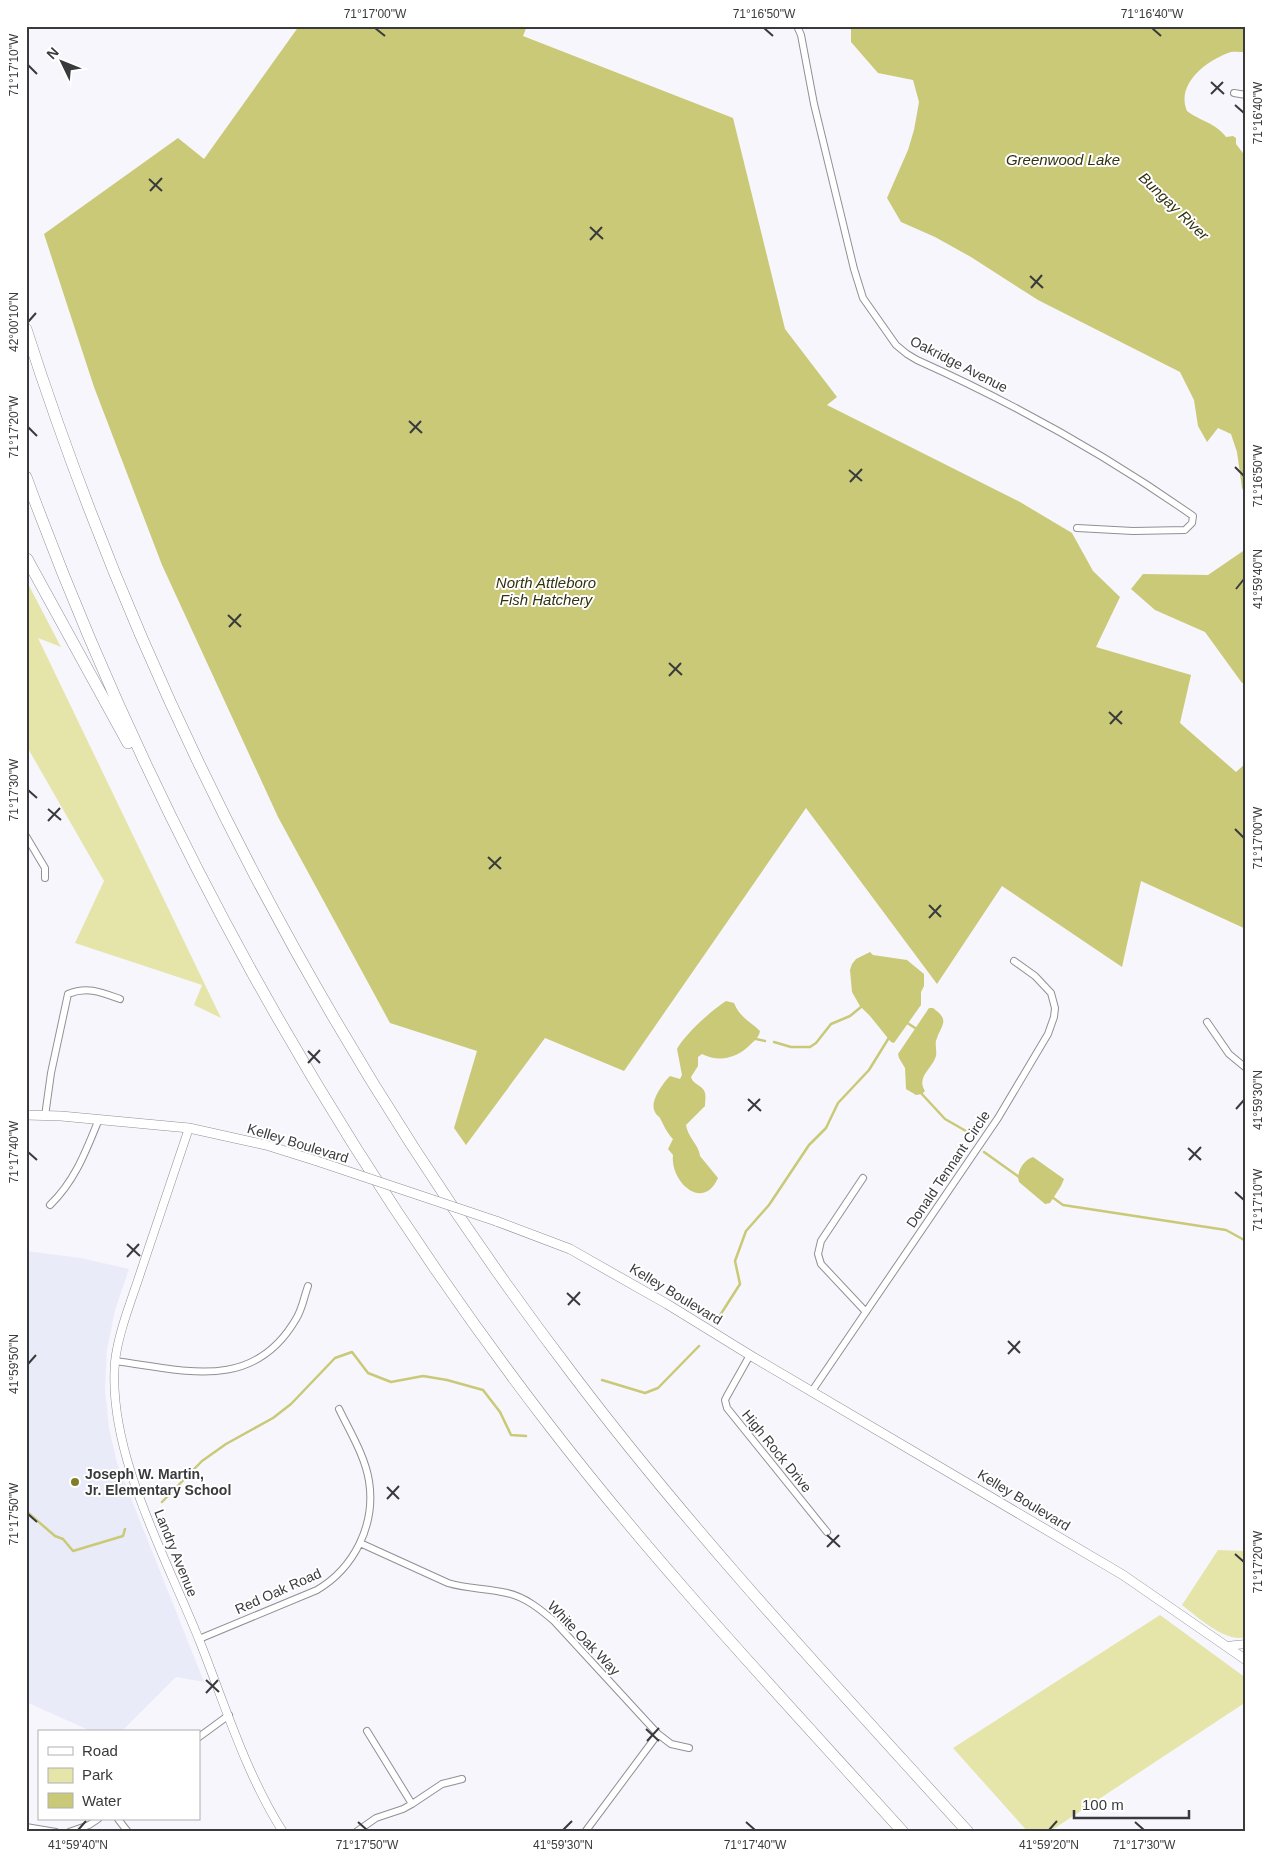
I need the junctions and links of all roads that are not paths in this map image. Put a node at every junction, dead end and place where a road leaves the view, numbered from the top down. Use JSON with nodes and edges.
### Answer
{"nodes":[{"id":1,"x":797,"y":26,"type":"edge"},
{"id":2,"x":1234,"y":92,"type":"dead end"},
{"id":3,"x":1246,"y":95,"type":"edge"},
{"id":4,"x":26,"y":330,"type":"edge"},
{"id":5,"x":26,"y":477,"type":"edge"},
{"id":6,"x":1077,"y":528,"type":"dead end"},
{"id":7,"x":27,"y":558,"type":"edge"},
{"id":8,"x":178,"y":834,"type":"junction"},
{"id":9,"x":26,"y":836,"type":"edge"},
{"id":10,"x":45,"y":878,"type":"dead end"},
{"id":11,"x":1014,"y":961,"type":"dead end"},
{"id":12,"x":120,"y":999,"type":"dead end"},
{"id":13,"x":1207,"y":1022,"type":"dead end"},
{"id":14,"x":1246,"y":1068,"type":"edge"},
{"id":15,"x":26,"y":1115,"type":"edge"},
{"id":16,"x":45,"y":1116,"type":"junction"},
{"id":17,"x":99,"y":1119,"type":"junction"},
{"id":18,"x":189,"y":1128,"type":"junction"},
{"id":19,"x":862,"y":1178,"type":"dead end"},
{"id":20,"x":50,"y":1205,"type":"dead end"},
{"id":21,"x":308,"y":1286,"type":"dead end"},
{"id":22,"x":866,"y":1312,"type":"junction"},
{"id":23,"x":750,"y":1355,"type":"junction"},
{"id":24,"x":116,"y":1361,"type":"junction"},
{"id":25,"x":812,"y":1391,"type":"junction"},
{"id":26,"x":339,"y":1409,"type":"dead end"},
{"id":27,"x":827,"y":1532,"type":"dead end"},
{"id":28,"x":360,"y":1543,"type":"junction"},
{"id":29,"x":198,"y":1639,"type":"junction"},
{"id":30,"x":1246,"y":1644,"type":"edge"},
{"id":31,"x":1226,"y":1646,"type":"junction"},
{"id":32,"x":1246,"y":1660,"type":"edge"},
{"id":33,"x":228,"y":1714,"type":"junction"},
{"id":34,"x":367,"y":1731,"type":"dead end"},
{"id":35,"x":658,"y":1734,"type":"junction"},
{"id":36,"x":200,"y":1736,"type":"edge"},
{"id":37,"x":689,"y":1748,"type":"dead end"},
{"id":38,"x":462,"y":1778,"type":"dead end"},
{"id":39,"x":412,"y":1804,"type":"junction"},
{"id":40,"x":96,"y":1820,"type":"edge"},
{"id":41,"x":119,"y":1820,"type":"edge"},
{"id":42,"x":26,"y":1827,"type":"edge"},
{"id":43,"x":56,"y":1832,"type":"edge"},
{"id":44,"x":69,"y":1832,"type":"edge"},
{"id":45,"x":128,"y":1832,"type":"edge"},
{"id":46,"x":283,"y":1832,"type":"edge"},
{"id":47,"x":356,"y":1832,"type":"edge"},
{"id":48,"x":585,"y":1832,"type":"edge"},
{"id":49,"x":903,"y":1832,"type":"edge"},
{"id":50,"x":968,"y":1832,"type":"edge"}],
"edges":[{"from":1,"to":6,"type":"street","name":"Oakridge Avenue"},
{"from":2,"to":3,"type":"street"},
{"from":4,"to":50,"type":"highway"},
{"from":5,"to":8,"type":"highway"},
{"from":7,"to":8,"type":"highway"},
{"from":8,"to":49,"type":"highway"},
{"from":9,"to":10,"type":"street"},
{"from":11,"to":22,"type":"street","name":"Donald Tennant Circle"},
{"from":12,"to":16,"type":"street"},
{"from":13,"to":14,"type":"street"},
{"from":15,"to":16,"type":"main road","name":"Kelley Boulevard"},
{"from":16,"to":17,"type":"main road","name":"Kelley Boulevard"},
{"from":17,"to":18,"type":"main road","name":"Kelley Boulevard"},
{"from":17,"to":20,"type":"street"},
{"from":18,"to":23,"type":"main road","name":"Kelley Boulevard","bridge":true},
{"from":18,"to":24,"type":"street","name":"Landry Avenue"},
{"from":19,"to":22,"type":"street"},
{"from":21,"to":24,"type":"street"},
{"from":22,"to":25,"type":"street","name":"Donald Tennant Circle"},
{"from":23,"to":25,"type":"main road","name":"Kelley Boulevard"},
{"from":23,"to":27,"type":"street","name":"High Rock Drive"},
{"from":24,"to":29,"type":"street","name":"Landry Avenue"},
{"from":25,"to":31,"type":"main road","name":"Kelley Boulevard"},
{"from":26,"to":28,"type":"street","name":"Red Oak Road"},
{"from":28,"to":29,"type":"street","name":"Red Oak Road"},
{"from":28,"to":35,"type":"street","name":"White Oak Way"},
{"from":29,"to":33,"type":"street","name":"Landry Avenue"},
{"from":30,"to":31,"type":"street"},
{"from":31,"to":32,"type":"main road","name":"Kelley Boulevard"},
{"from":33,"to":36,"type":"street"},
{"from":33,"to":46,"type":"street","name":"Landry Avenue"},
{"from":34,"to":39,"type":"street"},
{"from":35,"to":37,"type":"street","name":"White Oak Way"},
{"from":35,"to":48,"type":"street"},
{"from":38,"to":39,"type":"street"},
{"from":39,"to":47,"type":"street"},
{"from":40,"to":44,"type":"street"},
{"from":41,"to":45,"type":"street"},
{"from":42,"to":43,"type":"street"}]}
